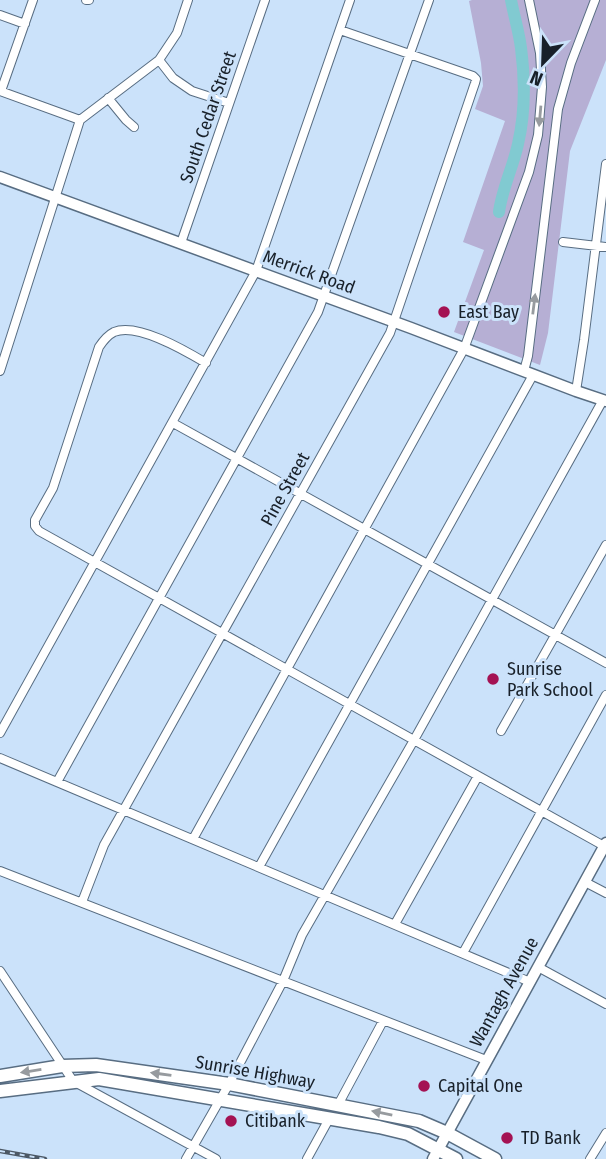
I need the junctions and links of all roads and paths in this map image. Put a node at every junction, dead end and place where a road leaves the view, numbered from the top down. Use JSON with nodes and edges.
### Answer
{"nodes":[{"id":1,"x":33,"y":0,"type":"edge"},
{"id":2,"x":188,"y":0,"type":"edge"},
{"id":3,"x":265,"y":0,"type":"edge"},
{"id":4,"x":350,"y":0,"type":"edge"},
{"id":5,"x":429,"y":0,"type":"edge"},
{"id":6,"x":529,"y":0,"type":"edge"},
{"id":7,"x":595,"y":0,"type":"edge"},
{"id":8,"x":0,"y":15,"type":"edge"},
{"id":9,"x":25,"y":24,"type":"junction"},
{"id":10,"x":340,"y":30,"type":"junction"},
{"id":11,"x":410,"y":53,"type":"junction"},
{"id":12,"x":159,"y":60,"type":"junction"},
{"id":13,"x":1,"y":91,"type":"edge"},
{"id":14,"x":108,"y":98,"type":"junction"},
{"id":15,"x":229,"y":103,"type":"junction"},
{"id":16,"x":80,"y":120,"type":"junction"},
{"id":17,"x":134,"y":127,"type":"dead end"},
{"id":18,"x":606,"y":164,"type":"edge"},
{"id":19,"x":0,"y":177,"type":"edge"},
{"id":20,"x":54,"y":197,"type":"junction"},
{"id":21,"x":563,"y":242,"type":"dead end"},
{"id":22,"x":181,"y":243,"type":"junction"},
{"id":23,"x":595,"y":246,"type":"junction"},
{"id":24,"x":606,"y":247,"type":"edge"},
{"id":25,"x":256,"y":271,"type":"junction"},
{"id":26,"x":323,"y":296,"type":"junction"},
{"id":27,"x":394,"y":322,"type":"junction"},
{"id":28,"x":464,"y":348,"type":"junction"},
{"id":29,"x":206,"y":363,"type":"junction"},
{"id":30,"x":0,"y":371,"type":"edge"},
{"id":31,"x":528,"y":373,"type":"junction"},
{"id":32,"x":576,"y":391,"type":"junction"},
{"id":33,"x":604,"y":401,"type":"edge"},
{"id":34,"x":173,"y":422,"type":"junction"},
{"id":35,"x":237,"y":458,"type":"junction"},
{"id":36,"x":300,"y":494,"type":"junction"},
{"id":37,"x":364,"y":529,"type":"junction"},
{"id":38,"x":606,"y":545,"type":"edge"},
{"id":39,"x":95,"y":563,"type":"junction"},
{"id":40,"x":428,"y":565,"type":"junction"},
{"id":41,"x":159,"y":598,"type":"junction"},
{"id":42,"x":492,"y":600,"type":"junction"},
{"id":43,"x":223,"y":634,"type":"junction"},
{"id":44,"x":556,"y":635,"type":"junction"},
{"id":45,"x":606,"y":663,"type":"edge"},
{"id":46,"x":286,"y":669,"type":"junction"},
{"id":47,"x":606,"y":695,"type":"edge"},
{"id":48,"x":350,"y":705,"type":"junction"},
{"id":49,"x":501,"y":731,"type":"dead end"},
{"id":50,"x":0,"y":733,"type":"edge"},
{"id":51,"x":414,"y":740,"type":"junction"},
{"id":52,"x":0,"y":758,"type":"edge"},
{"id":53,"x":478,"y":776,"type":"junction"},
{"id":54,"x":57,"y":782,"type":"junction"},
{"id":55,"x":124,"y":810,"type":"junction"},
{"id":56,"x":541,"y":811,"type":"junction"},
{"id":57,"x":192,"y":839,"type":"junction"},
{"id":58,"x":605,"y":845,"type":"edge"},
{"id":59,"x":260,"y":867,"type":"junction"},
{"id":60,"x":0,"y":871,"type":"edge"},
{"id":61,"x":585,"y":882,"type":"junction"},
{"id":62,"x":606,"y":894,"type":"edge"},
{"id":63,"x":326,"y":895,"type":"junction"},
{"id":64,"x":82,"y":902,"type":"junction"},
{"id":65,"x":395,"y":925,"type":"junction"},
{"id":66,"x":463,"y":953,"type":"junction"},
{"id":67,"x":538,"y":967,"type":"junction"},
{"id":68,"x":0,"y":971,"type":"edge"},
{"id":69,"x":283,"y":981,"type":"junction"},
{"id":70,"x":530,"y":982,"type":"junction"},
{"id":71,"x":606,"y":1004,"type":"edge"},
{"id":72,"x":383,"y":1021,"type":"junction"},
{"id":73,"x":486,"y":1060,"type":"junction"},
{"id":74,"x":67,"y":1073,"type":"junction"},
{"id":75,"x":0,"y":1076,"type":"edge"},
{"id":76,"x":229,"y":1084,"type":"junction"},
{"id":77,"x":0,"y":1091,"type":"edge"},
{"id":78,"x":219,"y":1100,"type":"junction"},
{"id":79,"x":338,"y":1104,"type":"junction"},
{"id":80,"x":329,"y":1119,"type":"junction"},
{"id":81,"x":447,"y":1133,"type":"junction"},
{"id":82,"x":606,"y":1133,"type":"edge"},
{"id":83,"x":193,"y":1146,"type":"junction"},
{"id":84,"x":436,"y":1154,"type":"edge"},
{"id":85,"x":186,"y":1159,"type":"edge"},
{"id":86,"x":216,"y":1159,"type":"edge"},
{"id":87,"x":307,"y":1159,"type":"edge"},
{"id":88,"x":456,"y":1159,"type":"edge"},
{"id":89,"x":495,"y":1159,"type":"edge"},
{"id":90,"x":590,"y":1159,"type":"edge"}],
"edges":[{"from":1,"to":9,"type":"street"},
{"from":2,"to":12,"type":"street"},
{"from":3,"to":15,"type":"street","name":"South Cedar Street"},
{"from":4,"to":10,"type":"street"},
{"from":5,"to":11,"type":"street"},
{"from":6,"to":28,"type":"street","one_way":true},
{"from":31,"to":7,"type":"street","one_way":true},
{"from":8,"to":9,"type":"street"},
{"from":9,"to":13,"type":"street"},
{"from":10,"to":11,"type":"street"},
{"from":10,"to":25,"type":"street"},
{"from":11,"to":26,"type":"street"},
{"from":11,"to":27,"type":"street","name":"Pine Street"},
{"from":12,"to":14,"type":"street"},
{"from":12,"to":15,"type":"street"},
{"from":13,"to":16,"type":"street"},
{"from":14,"to":16,"type":"street"},
{"from":14,"to":17,"type":"street"},
{"from":15,"to":22,"type":"street","name":"South Cedar Street"},
{"from":16,"to":20,"type":"street"},
{"from":18,"to":23,"type":"street"},
{"from":19,"to":20,"type":"main road","name":"Merrick Road"},
{"from":20,"to":22,"type":"main road","name":"Merrick Road"},
{"from":20,"to":30,"type":"street"},
{"from":21,"to":23,"type":"street"},
{"from":22,"to":25,"type":"main road","name":"Merrick Road"},
{"from":23,"to":24,"type":"street"},
{"from":23,"to":32,"type":"street"},
{"from":25,"to":26,"type":"main road","name":"Merrick Road"},
{"from":25,"to":29,"type":"street"},
{"from":26,"to":27,"type":"main road","name":"Merrick Road"},
{"from":26,"to":35,"type":"street"},
{"from":27,"to":28,"type":"main road","name":"Merrick Road"},
{"from":27,"to":36,"type":"street","name":"Pine Street"},
{"from":28,"to":31,"type":"main road","name":"Merrick Road"},
{"from":28,"to":37,"type":"street"},
{"from":29,"to":34,"type":"street"},
{"from":29,"to":39,"type":"street"},
{"from":31,"to":32,"type":"main road","name":"Merrick Road"},
{"from":31,"to":40,"type":"street"},
{"from":32,"to":33,"type":"main road","name":"Merrick Road"},
{"from":33,"to":42,"type":"street"},
{"from":34,"to":35,"type":"street"},
{"from":34,"to":39,"type":"street"},
{"from":35,"to":36,"type":"street"},
{"from":35,"to":41,"type":"street"},
{"from":36,"to":37,"type":"street"},
{"from":36,"to":43,"type":"street","name":"Pine Street"},
{"from":37,"to":40,"type":"street"},
{"from":37,"to":46,"type":"street"},
{"from":38,"to":44,"type":"street"},
{"from":39,"to":41,"type":"street"},
{"from":39,"to":50,"type":"street"},
{"from":40,"to":42,"type":"street"},
{"from":40,"to":48,"type":"street"},
{"from":41,"to":43,"type":"street"},
{"from":41,"to":54,"type":"street"},
{"from":42,"to":44,"type":"street"},
{"from":42,"to":51,"type":"street"},
{"from":43,"to":46,"type":"street"},
{"from":43,"to":55,"type":"street","name":"Pine Street"},
{"from":44,"to":45,"type":"street"},
{"from":44,"to":49,"type":"street"},
{"from":46,"to":48,"type":"street"},
{"from":46,"to":57,"type":"street"},
{"from":47,"to":56,"type":"street"},
{"from":48,"to":51,"type":"street"},
{"from":48,"to":59,"type":"street"},
{"from":51,"to":53,"type":"street"},
{"from":51,"to":63,"type":"street"},
{"from":52,"to":54,"type":"street"},
{"from":53,"to":56,"type":"street"},
{"from":53,"to":65,"type":"street"},
{"from":54,"to":55,"type":"street"},
{"from":55,"to":57,"type":"street"},
{"from":55,"to":64,"type":"street","name":"Pine Street"},
{"from":56,"to":58,"type":"street"},
{"from":56,"to":66,"type":"street"},
{"from":57,"to":59,"type":"street"},
{"from":58,"to":61,"type":"main road","name":"Wantagh Avenue"},
{"from":59,"to":63,"type":"street"},
{"from":60,"to":64,"type":"street"},
{"from":61,"to":62,"type":"street"},
{"from":61,"to":67,"type":"main road","name":"Wantagh Avenue"},
{"from":63,"to":65,"type":"street"},
{"from":63,"to":69,"type":"street"},
{"from":64,"to":69,"type":"street"},
{"from":65,"to":66,"type":"street"},
{"from":66,"to":70,"type":"street"},
{"from":67,"to":70,"type":"main road","name":"Wantagh Avenue"},
{"from":67,"to":71,"type":"street"},
{"from":68,"to":74,"type":"street"},
{"from":69,"to":72,"type":"street"},
{"from":69,"to":76,"type":"street"},
{"from":70,"to":73,"type":"main road","name":"Wantagh Avenue"},
{"from":72,"to":73,"type":"street"},
{"from":72,"to":79,"type":"street"},
{"from":73,"to":81,"type":"main road","name":"Wantagh Avenue"},
{"from":74,"to":75,"type":"highway","name":"Sunrise Highway","one_way":true},
{"from":76,"to":74,"type":"highway","name":"Sunrise Highway","one_way":true},
{"from":74,"to":77,"type":"highway","name":"Sunrise Highway"},
{"from":74,"to":78,"type":"highway","name":"Sunrise Highway"},
{"from":74,"to":83,"type":"street"},
{"from":76,"to":78,"type":"street"},
{"from":76,"to":79,"type":"highway","name":"Sunrise Highway"},
{"from":78,"to":80,"type":"highway","name":"Sunrise Highway"},
{"from":78,"to":83,"type":"street"},
{"from":81,"to":79,"type":"highway","name":"Sunrise Highway","one_way":true},
{"from":80,"to":84,"type":"highway","name":"Sunrise Highway"},
{"from":80,"to":87,"type":"street"},
{"from":81,"to":84,"type":"main road","name":"Wantagh Avenue"},
{"from":81,"to":89,"type":"highway","name":"Sunrise Highway"},
{"from":82,"to":90,"type":"street"},
{"from":83,"to":85,"type":"street"},
{"from":83,"to":86,"type":"street"},
{"from":84,"to":88,"type":"highway","name":"Sunrise Highway"}]}
